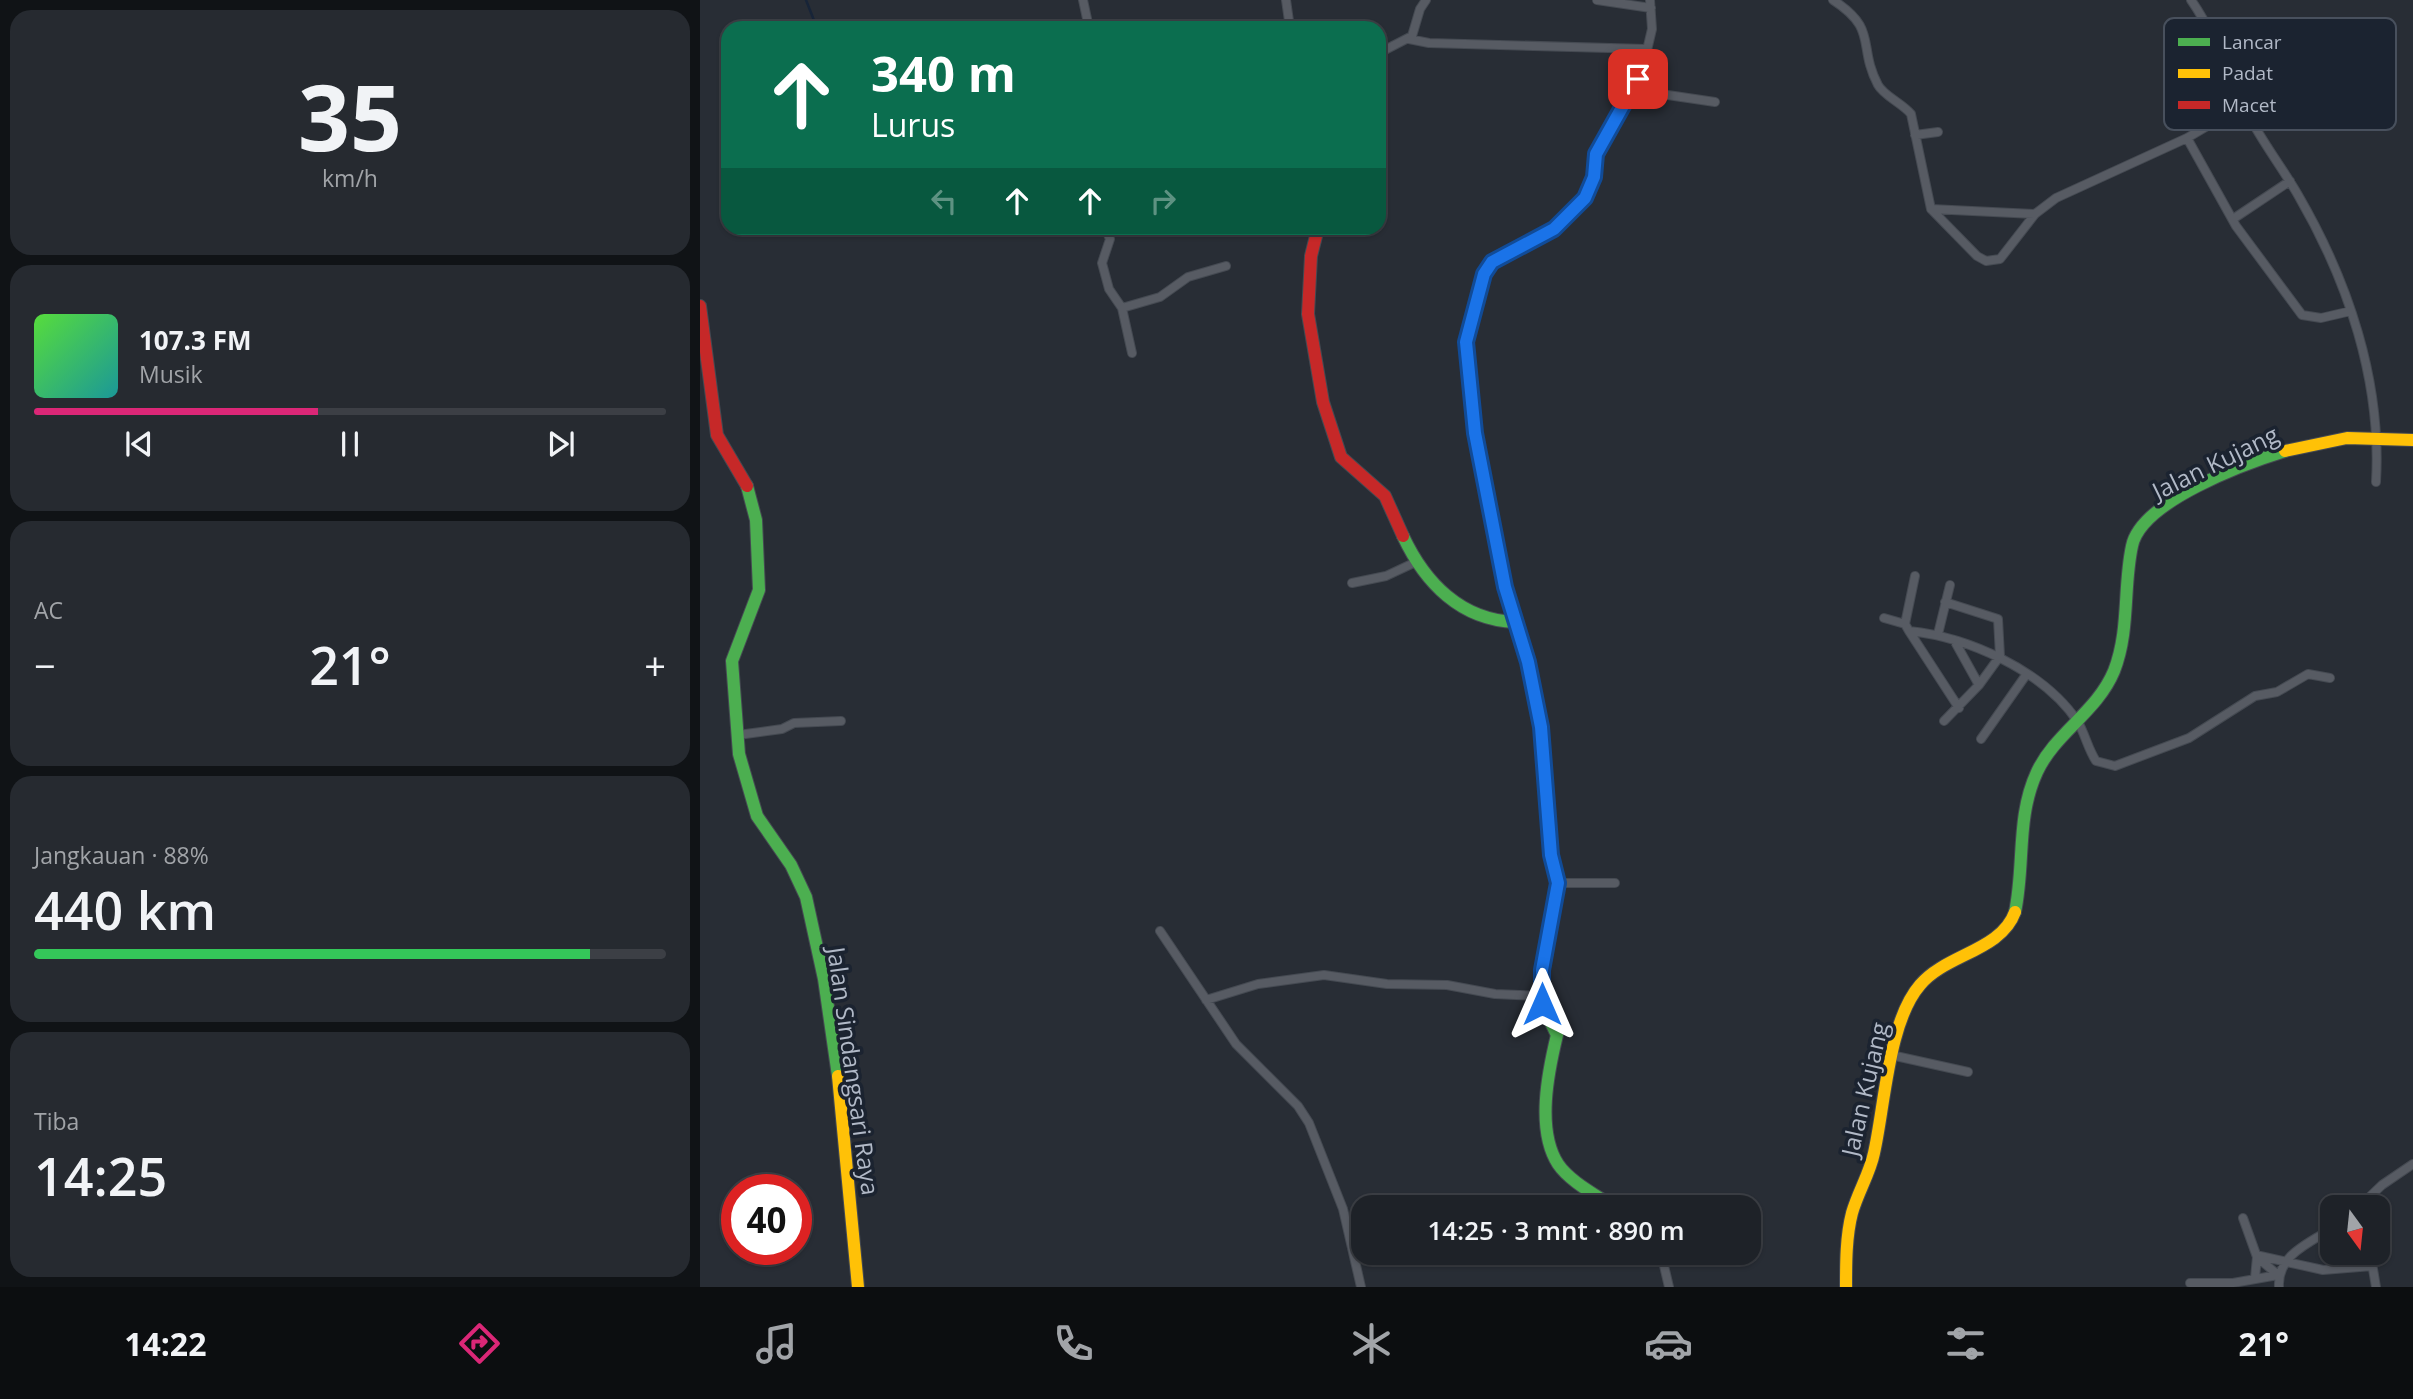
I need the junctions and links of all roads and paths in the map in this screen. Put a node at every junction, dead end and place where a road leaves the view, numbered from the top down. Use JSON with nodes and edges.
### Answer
{"nodes":[{"id":1,"x":1083,"y":0,"type":"edge"},
{"id":2,"x":1286,"y":0,"type":"edge"},
{"id":3,"x":1426,"y":0,"type":"edge"},
{"id":4,"x":1597,"y":0,"type":"edge"},
{"id":5,"x":1833,"y":0,"type":"edge"},
{"id":6,"x":2191,"y":0,"type":"edge"},
{"id":7,"x":1651,"y":4,"type":"edge"},
{"id":8,"x":2200,"y":18,"type":"edge"},
{"id":9,"x":1088,"y":21,"type":"edge"},
{"id":10,"x":1289,"y":21,"type":"edge"},
{"id":11,"x":1409,"y":39,"type":"junction"},
{"id":12,"x":1646,"y":49,"type":"junction"},
{"id":13,"x":1386,"y":50,"type":"edge"},
{"id":14,"x":1634,"y":90,"type":"junction"},
{"id":15,"x":1715,"y":102,"type":"dead end"},
{"id":16,"x":2201,"y":130,"type":"edge"},
{"id":17,"x":2259,"y":130,"type":"edge"},
{"id":18,"x":1938,"y":132,"type":"dead end"},
{"id":19,"x":1915,"y":135,"type":"junction"},
{"id":20,"x":2187,"y":138,"type":"junction"},
{"id":21,"x":2290,"y":181,"type":"junction"},
{"id":22,"x":1931,"y":209,"type":"junction"},
{"id":23,"x":2035,"y":214,"type":"junction"},
{"id":24,"x":2232,"y":219,"type":"junction"},
{"id":25,"x":1108,"y":235,"type":"edge"},
{"id":26,"x":1316,"y":235,"type":"edge"},
{"id":27,"x":1227,"y":266,"type":"dead end"},
{"id":28,"x":700,"y":306,"type":"edge"},
{"id":29,"x":1122,"y":308,"type":"junction"},
{"id":30,"x":2351,"y":312,"type":"junction"},
{"id":31,"x":1132,"y":353,"type":"dead end"},
{"id":32,"x":2374,"y":435,"type":"junction"},
{"id":33,"x":2413,"y":440,"type":"edge"},
{"id":34,"x":2376,"y":482,"type":"dead end"},
{"id":35,"x":1418,"y":561,"type":"junction"},
{"id":36,"x":1915,"y":576,"type":"dead end"},
{"id":37,"x":1352,"y":583,"type":"dead end"},
{"id":38,"x":1950,"y":585,"type":"dead end"},
{"id":39,"x":1945,"y":602,"type":"junction"},
{"id":40,"x":1884,"y":618,"type":"dead end"},
{"id":41,"x":1515,"y":622,"type":"junction"},
{"id":42,"x":1907,"y":628,"type":"junction"},
{"id":43,"x":1938,"y":634,"type":"junction"},
{"id":44,"x":1954,"y":640,"type":"junction"},
{"id":45,"x":2000,"y":656,"type":"junction"},
{"id":46,"x":2026,"y":675,"type":"junction"},
{"id":47,"x":2330,"y":678,"type":"dead end"},
{"id":48,"x":1979,"y":685,"type":"junction"},
{"id":49,"x":1959,"y":708,"type":"junction"},
{"id":50,"x":841,"y":721,"type":"dead end"},
{"id":51,"x":1944,"y":721,"type":"dead end"},
{"id":52,"x":2078,"y":723,"type":"junction"},
{"id":53,"x":738,"y":735,"type":"junction"},
{"id":54,"x":1981,"y":740,"type":"dead end"},
{"id":55,"x":1558,"y":883,"type":"junction"},
{"id":56,"x":1615,"y":883,"type":"dead end"},
{"id":57,"x":1160,"y":931,"type":"dead end"},
{"id":58,"x":1540,"y":996,"type":"junction"},
{"id":59,"x":1206,"y":1000,"type":"junction"},
{"id":60,"x":1891,"y":1055,"type":"junction"},
{"id":61,"x":1968,"y":1072,"type":"dead end"},
{"id":62,"x":2413,"y":1164,"type":"edge"},
{"id":63,"x":1597,"y":1195,"type":"edge"},
{"id":64,"x":2372,"y":1195,"type":"edge"},
{"id":65,"x":2243,"y":1218,"type":"dead end"},
{"id":66,"x":2320,"y":1237,"type":"edge"},
{"id":67,"x":2257,"y":1257,"type":"junction"},
{"id":68,"x":2285,"y":1261,"type":"junction"},
{"id":69,"x":1664,"y":1265,"type":"edge"},
{"id":70,"x":2372,"y":1266,"type":"joint"},
{"id":71,"x":2278,"y":1275,"type":"junction"},
{"id":72,"x":2255,"y":1278,"type":"junction"},
{"id":73,"x":2190,"y":1283,"type":"dead end"},
{"id":74,"x":859,"y":1287,"type":"edge"},
{"id":75,"x":1361,"y":1287,"type":"edge"},
{"id":76,"x":1669,"y":1287,"type":"edge"},
{"id":77,"x":1846,"y":1287,"type":"edge"},
{"id":78,"x":2279,"y":1287,"type":"edge"},
{"id":79,"x":2376,"y":1287,"type":"edge"}],
"edges":[{"from":1,"to":9,"type":"street"},
{"from":2,"to":10,"type":"street"},
{"from":3,"to":11,"type":"street"},
{"from":4,"to":7,"type":"street"},
{"from":5,"to":19,"type":"street"},
{"from":6,"to":8,"type":"street"},
{"from":7,"to":12,"type":"street"},
{"from":11,"to":12,"type":"street"},
{"from":11,"to":13,"type":"street"},
{"from":12,"to":14,"type":"street"},
{"from":14,"to":15,"type":"street"},
{"from":14,"to":41,"type":"street"},
{"from":16,"to":20,"type":"street"},
{"from":17,"to":21,"type":"street"},
{"from":18,"to":19,"type":"street"},
{"from":19,"to":22,"type":"street"},
{"from":20,"to":23,"type":"street"},
{"from":20,"to":24,"type":"street"},
{"from":21,"to":24,"type":"street"},
{"from":21,"to":30,"type":"street"},
{"from":22,"to":23,"type":"street"},
{"from":22,"to":23,"type":"street"},
{"from":24,"to":30,"type":"street"},
{"from":25,"to":29,"type":"street"},
{"from":26,"to":35,"type":"street"},
{"from":27,"to":29,"type":"street"},
{"from":28,"to":53,"type":"street","name":"Jalan Sindangsari Raya"},
{"from":29,"to":31,"type":"street"},
{"from":30,"to":32,"type":"street"},
{"from":32,"to":33,"type":"street","name":"Jalan Kujang"},
{"from":32,"to":34,"type":"street"},
{"from":32,"to":52,"type":"street","name":"Jalan Kujang"},
{"from":35,"to":37,"type":"street"},
{"from":35,"to":41,"type":"street"},
{"from":36,"to":42,"type":"street"},
{"from":38,"to":39,"type":"street"},
{"from":39,"to":43,"type":"street"},
{"from":39,"to":45,"type":"street"},
{"from":40,"to":42,"type":"street"},
{"from":41,"to":55,"type":"street"},
{"from":42,"to":43,"type":"street"},
{"from":42,"to":49,"type":"street"},
{"from":43,"to":44,"type":"street"},
{"from":44,"to":45,"type":"street"},
{"from":44,"to":48,"type":"street"},
{"from":45,"to":46,"type":"street"},
{"from":45,"to":48,"type":"street"},
{"from":46,"to":52,"type":"street"},
{"from":46,"to":54,"type":"street"},
{"from":47,"to":52,"type":"street"},
{"from":48,"to":49,"type":"street"},
{"from":49,"to":51,"type":"street"},
{"from":50,"to":53,"type":"street"},
{"from":52,"to":60,"type":"street","name":"Jalan Kujang"},
{"from":53,"to":74,"type":"street","name":"Jalan Sindangsari Raya"},
{"from":55,"to":56,"type":"street"},
{"from":55,"to":58,"type":"street"},
{"from":57,"to":59,"type":"street"},
{"from":58,"to":59,"type":"street"},
{"from":58,"to":63,"type":"street"},
{"from":59,"to":75,"type":"street"},
{"from":60,"to":61,"type":"street"},
{"from":60,"to":77,"type":"street","name":"Jalan Kujang"},
{"from":62,"to":64,"type":"street"},
{"from":65,"to":67,"type":"street"},
{"from":66,"to":68,"type":"street"},
{"from":67,"to":68,"type":"street"},
{"from":67,"to":71,"type":"street"},
{"from":67,"to":72,"type":"street"},
{"from":68,"to":70,"type":"street"},
{"from":68,"to":71,"type":"street"},
{"from":69,"to":76,"type":"street"},
{"from":70,"to":79,"type":"street"},
{"from":71,"to":72,"type":"street"},
{"from":71,"to":78,"type":"street"},
{"from":72,"to":73,"type":"street"}]}
